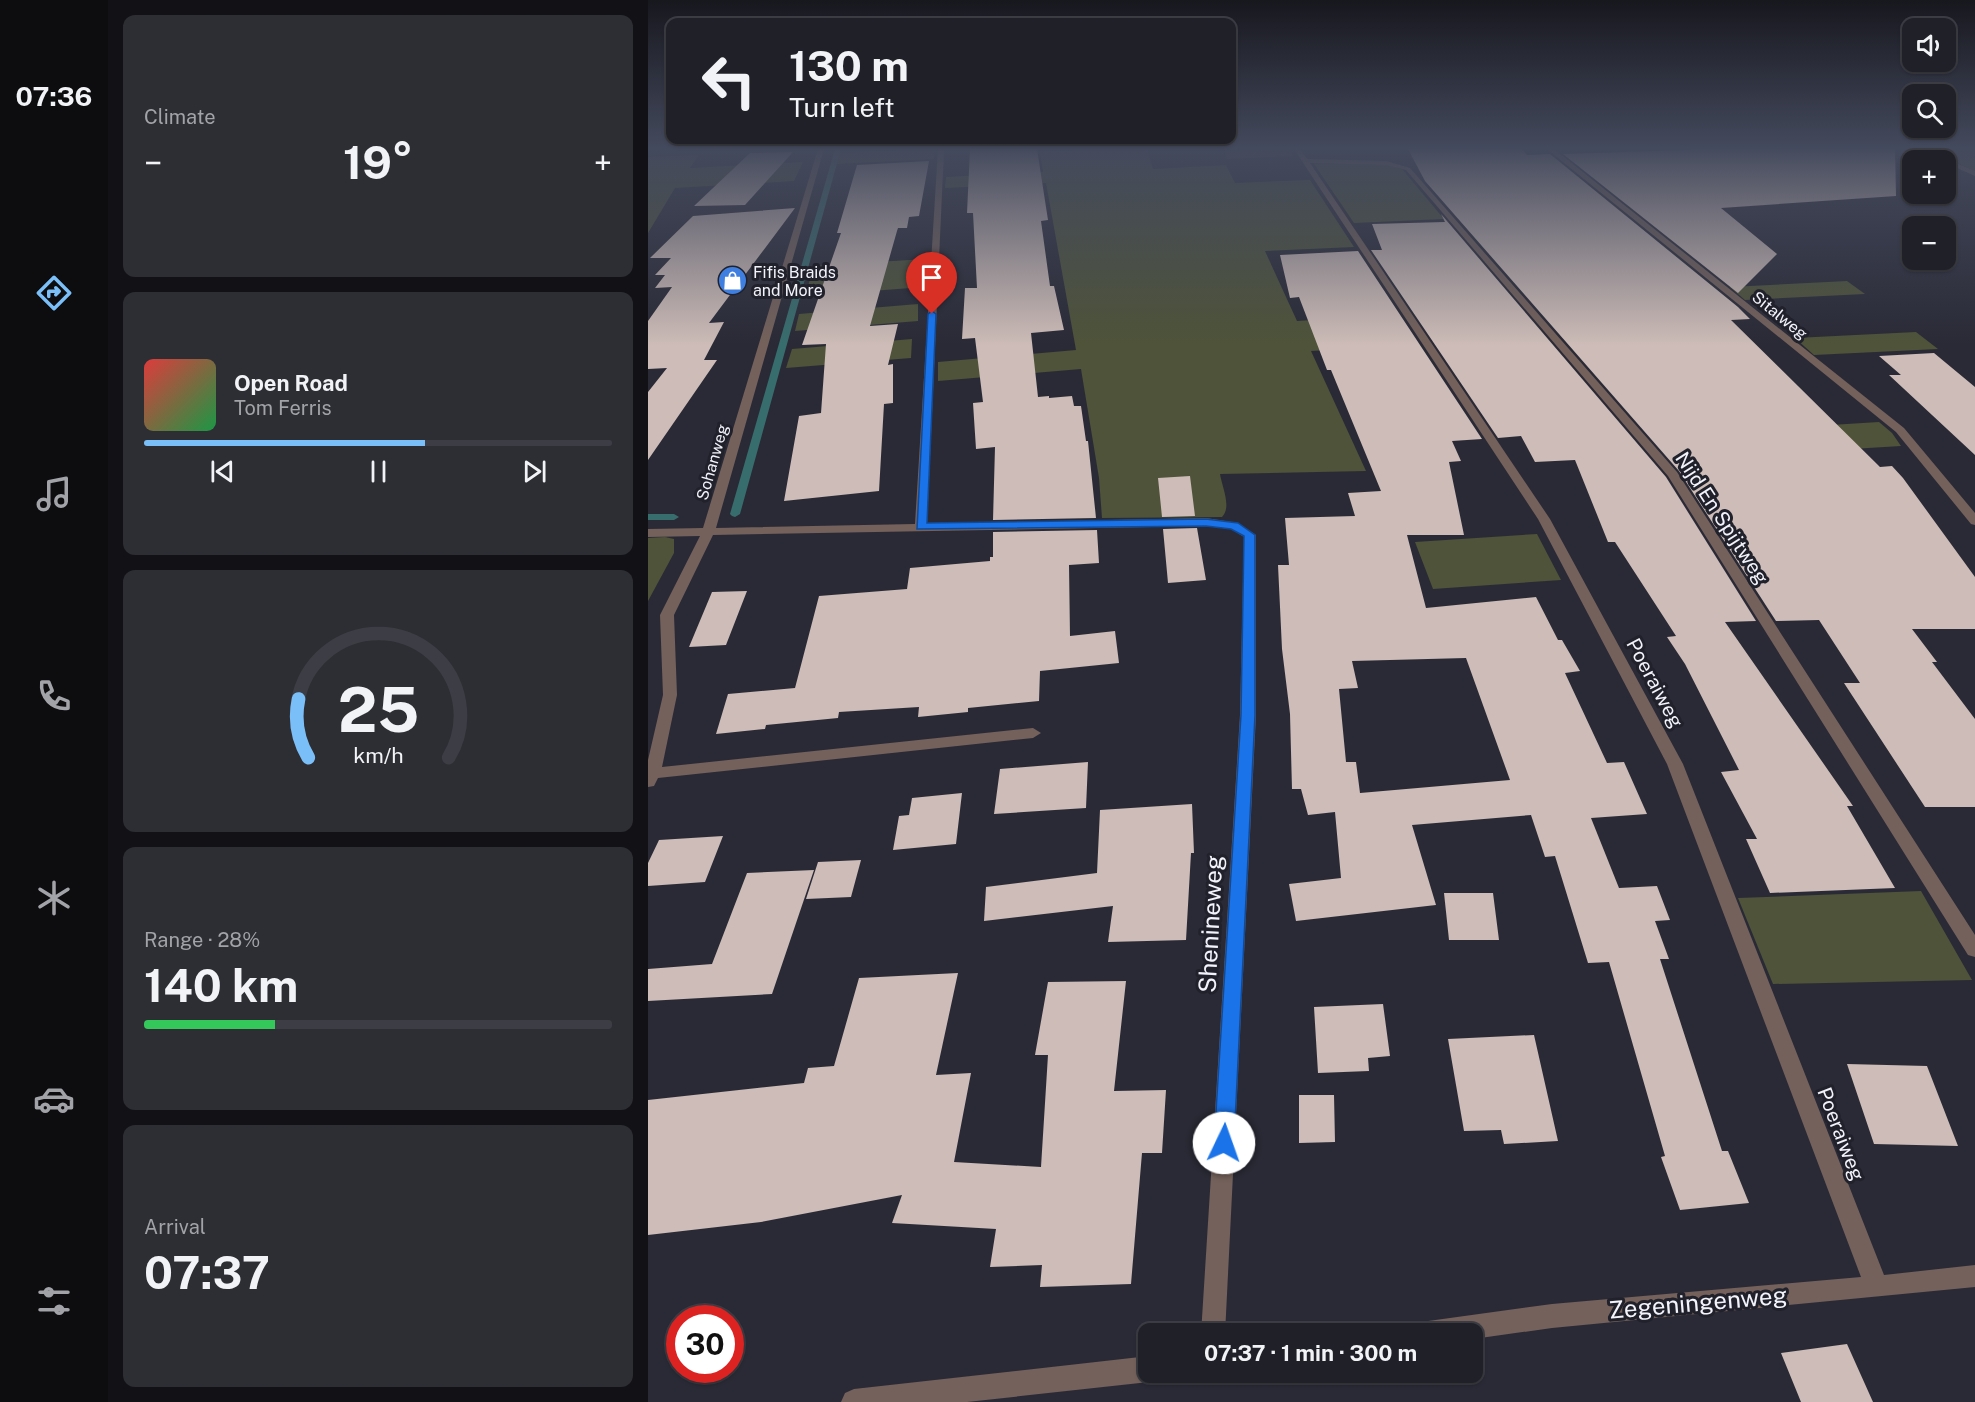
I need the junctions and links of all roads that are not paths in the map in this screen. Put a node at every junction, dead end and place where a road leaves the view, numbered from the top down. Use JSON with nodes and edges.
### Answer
{"nodes":[{"id":1,"x":802,"y":214,"type":"edge"},
{"id":2,"x":938,"y":214,"type":"edge"},
{"id":3,"x":1341,"y":214,"type":"edge"},
{"id":4,"x":1447,"y":214,"type":"edge"},
{"id":5,"x":1631,"y":214,"type":"edge"},
{"id":6,"x":1975,"y":521,"type":"edge"},
{"id":7,"x":921,"y":526,"type":"junction"},
{"id":8,"x":710,"y":530,"type":"junction"},
{"id":9,"x":648,"y":533,"type":"edge"},
{"id":10,"x":1033,"y":733,"type":"dead end"},
{"id":11,"x":650,"y":778,"type":"edge"},
{"id":12,"x":1975,"y":950,"type":"edge"},
{"id":13,"x":1975,"y":1276,"type":"edge"},
{"id":14,"x":1877,"y":1287,"type":"junction"},
{"id":15,"x":1214,"y":1323,"type":"edge"},
{"id":16,"x":1483,"y":1325,"type":"edge"},
{"id":17,"x":1138,"y":1370,"type":"edge"},
{"id":18,"x":854,"y":1402,"type":"edge"}],
"edges":[{"from":1,"to":8,"type":"street","name":"Sohanweg"},
{"from":2,"to":7,"type":"street"},
{"from":3,"to":14,"type":"street","name":"Poeraiweg"},
{"from":4,"to":12,"type":"street","name":"Nijd En Spijtweg"},
{"from":5,"to":6,"type":"street","name":"Sitalweg"},
{"from":7,"to":8,"type":"street"},
{"from":7,"to":15,"type":"street","name":"Shenineweg"},
{"from":8,"to":9,"type":"street"},
{"from":8,"to":11,"type":"street","name":"Sohanweg"},
{"from":10,"to":11,"type":"street"},
{"from":13,"to":14,"type":"street","name":"Zegeningenweg"},
{"from":14,"to":16,"type":"street","name":"Zegeningenweg"},
{"from":17,"to":18,"type":"street"}]}
